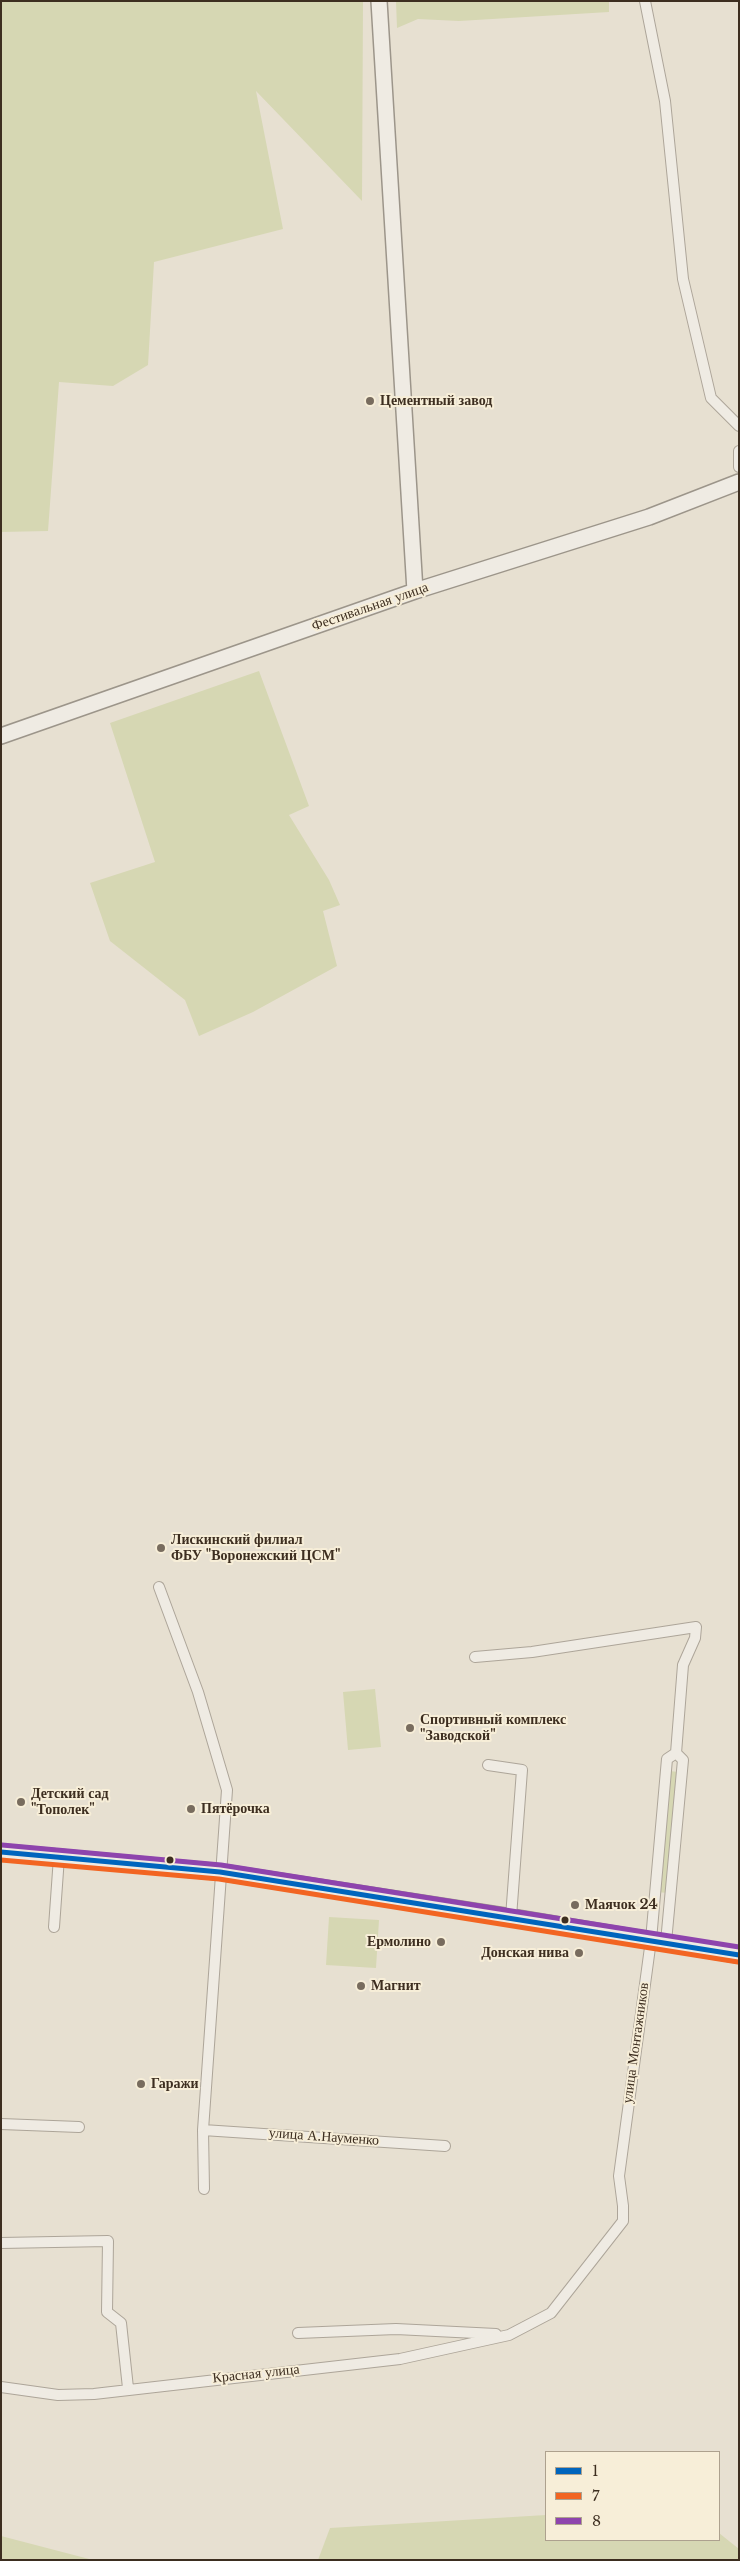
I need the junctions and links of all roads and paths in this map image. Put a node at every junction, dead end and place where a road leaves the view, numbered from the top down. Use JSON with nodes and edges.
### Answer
{"nodes":[{"id":1,"x":379,"y":1,"type":"edge"},
{"id":2,"x":645,"y":1,"type":"edge"},
{"id":3,"x":739,"y":426,"type":"edge"},
{"id":4,"x":739,"y":451,"type":"edge"},
{"id":5,"x":739,"y":467,"type":"edge"},
{"id":6,"x":739,"y":482,"type":"edge"},
{"id":7,"x":416,"y":591,"type":"junction"},
{"id":8,"x":1,"y":736,"type":"edge"},
{"id":9,"x":159,"y":1587,"type":"dead end"},
{"id":10,"x":475,"y":1657,"type":"dead end"},
{"id":11,"x":676,"y":1753,"type":"junction"},
{"id":12,"x":488,"y":1765,"type":"dead end"},
{"id":13,"x":1,"y":1852,"type":"edge"},
{"id":14,"x":58,"y":1857,"type":"junction"},
{"id":15,"x":220,"y":1872,"type":"junction"},
{"id":16,"x":511,"y":1917,"type":"junction"},
{"id":17,"x":54,"y":1927,"type":"dead end"},
{"id":18,"x":651,"y":1940,"type":"junction"},
{"id":19,"x":666,"y":1942,"type":"junction"},
{"id":20,"x":739,"y":1955,"type":"edge"},
{"id":21,"x":1,"y":2124,"type":"edge"},
{"id":22,"x":78,"y":2127,"type":"dead end"},
{"id":23,"x":202,"y":2130,"type":"junction"},
{"id":24,"x":445,"y":2146,"type":"dead end"},
{"id":25,"x":204,"y":2189,"type":"dead end"},
{"id":26,"x":1,"y":2243,"type":"edge"},
{"id":27,"x":550,"y":2314,"type":"joint"},
{"id":28,"x":298,"y":2333,"type":"dead end"},
{"id":29,"x":509,"y":2334,"type":"junction"},
{"id":30,"x":1,"y":2387,"type":"edge"},
{"id":31,"x":128,"y":2388,"type":"junction"}],
"edges":[{"from":1,"to":7,"type":"main road"},
{"from":2,"to":3,"type":"street"},
{"from":4,"to":5,"type":"street"},
{"from":6,"to":7,"type":"main road","name":"Фестивальная улица"},
{"from":7,"to":8,"type":"main road","name":"Фестивальная улица"},
{"from":9,"to":15,"type":"street"},
{"from":10,"to":11,"type":"street","name":"улица Монтажников"},
{"from":11,"to":18,"type":"street","name":"улица Монтажников"},
{"from":11,"to":19,"type":"street","name":"улица Монтажников"},
{"from":12,"to":16,"type":"street"},
{"from":13,"to":14,"type":"main road"},
{"from":14,"to":15,"type":"main road"},
{"from":14,"to":17,"type":"street"},
{"from":15,"to":16,"type":"main road"},
{"from":15,"to":23,"type":"street"},
{"from":16,"to":18,"type":"main road"},
{"from":18,"to":19,"type":"main road"},
{"from":18,"to":27,"type":"street","name":"улица Монтажников"},
{"from":19,"to":20,"type":"main road"},
{"from":21,"to":22,"type":"street"},
{"from":23,"to":24,"type":"street","name":"улица А.Науменко"},
{"from":23,"to":25,"type":"street"},
{"from":26,"to":31,"type":"street"},
{"from":27,"to":29,"type":"street","name":"Красная улица"},
{"from":28,"to":29,"type":"street","name":"Красная улица"},
{"from":29,"to":31,"type":"street","name":"Красная улица"},
{"from":30,"to":31,"type":"street","name":"Красная улица"}]}
